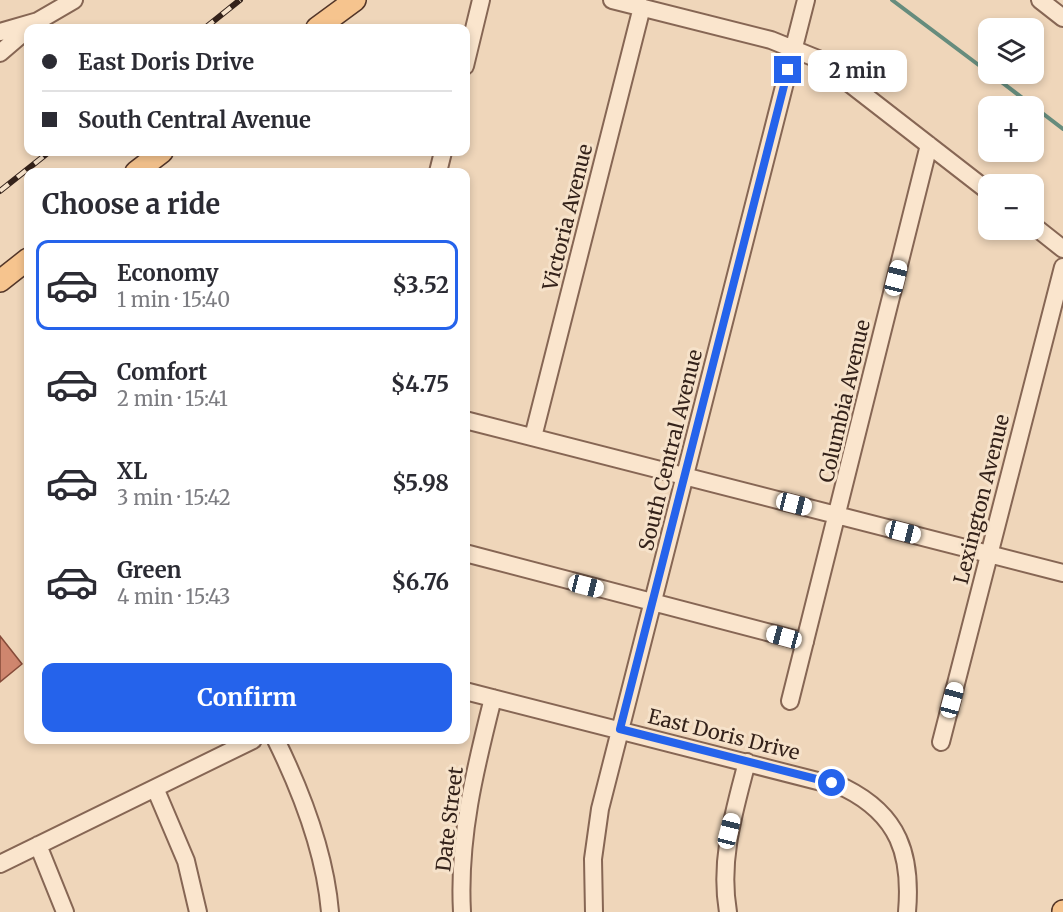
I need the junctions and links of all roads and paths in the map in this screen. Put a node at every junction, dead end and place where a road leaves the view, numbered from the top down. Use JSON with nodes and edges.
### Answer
{"nodes":[{"id":1,"x":74,"y":0,"type":"edge"},
{"id":2,"x":355,"y":0,"type":"edge"},
{"id":3,"x":481,"y":0,"type":"edge"},
{"id":4,"x":612,"y":0,"type":"edge"},
{"id":5,"x":806,"y":0,"type":"edge"},
{"id":6,"x":1040,"y":0,"type":"edge"},
{"id":7,"x":642,"y":7,"type":"junction"},
{"id":8,"x":1063,"y":18,"type":"edge"},
{"id":9,"x":35,"y":24,"type":"edge"},
{"id":10,"x":323,"y":24,"type":"edge"},
{"id":11,"x":24,"y":28,"type":"edge"},
{"id":12,"x":0,"y":32,"type":"edge"},
{"id":13,"x":24,"y":33,"type":"edge"},
{"id":14,"x":470,"y":45,"type":"edge"},
{"id":15,"x":794,"y":48,"type":"junction"},
{"id":16,"x":0,"y":53,"type":"edge"},
{"id":17,"x":929,"y":146,"type":"junction"},
{"id":18,"x":157,"y":156,"type":"edge"},
{"id":19,"x":141,"y":168,"type":"edge"},
{"id":20,"x":978,"y":183,"type":"edge"},
{"id":21,"x":1044,"y":234,"type":"edge"},
{"id":22,"x":1063,"y":249,"type":"edge"},
{"id":23,"x":24,"y":262,"type":"edge"},
{"id":24,"x":1063,"y":267,"type":"edge"},
{"id":25,"x":0,"y":281,"type":"edge"},
{"id":26,"x":470,"y":421,"type":"edge"},
{"id":27,"x":533,"y":437,"type":"junction"},
{"id":28,"x":686,"y":477,"type":"junction"},
{"id":29,"x":838,"y":515,"type":"junction"},
{"id":30,"x":470,"y":554,"type":"edge"},
{"id":31,"x":990,"y":554,"type":"junction"},
{"id":32,"x":1063,"y":573,"type":"edge"},
{"id":33,"x":653,"y":603,"type":"junction"},
{"id":34,"x":806,"y":642,"type":"junction"},
{"id":35,"x":470,"y":692,"type":"edge"},
{"id":36,"x":493,"y":698,"type":"junction"},
{"id":37,"x":790,"y":701,"type":"dead end"},
{"id":38,"x":620,"y":729,"type":"junction"},
{"id":39,"x":941,"y":742,"type":"dead end"},
{"id":40,"x":245,"y":744,"type":"edge"},
{"id":41,"x":278,"y":744,"type":"edge"},
{"id":42,"x":747,"y":762,"type":"junction"},
{"id":43,"x":154,"y":788,"type":"junction"},
{"id":44,"x":38,"y":845,"type":"junction"},
{"id":45,"x":0,"y":864,"type":"edge"},
{"id":46,"x":64,"y":912,"type":"edge"},
{"id":47,"x":198,"y":912,"type":"edge"},
{"id":48,"x":330,"y":912,"type":"edge"},
{"id":49,"x":462,"y":912,"type":"edge"},
{"id":50,"x":594,"y":912,"type":"edge"},
{"id":51,"x":728,"y":912,"type":"edge"},
{"id":52,"x":907,"y":912,"type":"edge"}],
"edges":[{"from":1,"to":9,"type":"street"},
{"from":2,"to":10,"type":"main road"},
{"from":3,"to":14,"type":"street"},
{"from":4,"to":7,"type":"street"},
{"from":5,"to":15,"type":"street","name":"South Central Avenue"},
{"from":6,"to":8,"type":"street"},
{"from":7,"to":15,"type":"street"},
{"from":7,"to":27,"type":"street","name":"Victoria Avenue"},
{"from":11,"to":12,"type":"street"},
{"from":13,"to":16,"type":"street"},
{"from":15,"to":17,"type":"street"},
{"from":15,"to":28,"type":"street","name":"South Central Avenue"},
{"from":17,"to":20,"type":"street"},
{"from":17,"to":29,"type":"street","name":"Columbia Avenue"},
{"from":18,"to":19,"type":"main road"},
{"from":21,"to":22,"type":"street"},
{"from":23,"to":25,"type":"main road"},
{"from":24,"to":31,"type":"street","name":"Lexington Avenue"},
{"from":26,"to":27,"type":"street"},
{"from":27,"to":28,"type":"street"},
{"from":28,"to":29,"type":"street"},
{"from":28,"to":33,"type":"street","name":"South Central Avenue"},
{"from":29,"to":31,"type":"street"},
{"from":29,"to":34,"type":"street","name":"Columbia Avenue"},
{"from":30,"to":33,"type":"street"},
{"from":31,"to":32,"type":"street"},
{"from":31,"to":39,"type":"street","name":"Lexington Avenue"},
{"from":33,"to":34,"type":"street"},
{"from":33,"to":38,"type":"street","name":"South Central Avenue"},
{"from":34,"to":37,"type":"street","name":"Columbia Avenue"},
{"from":35,"to":36,"type":"street","name":"East Doris Drive"},
{"from":36,"to":38,"type":"street","name":"East Doris Drive"},
{"from":36,"to":49,"type":"street","name":"Date Street"},
{"from":38,"to":42,"type":"street","name":"East Doris Drive"},
{"from":38,"to":50,"type":"street","name":"South Central Avenue"},
{"from":40,"to":43,"type":"street"},
{"from":41,"to":48,"type":"street"},
{"from":42,"to":51,"type":"street"},
{"from":42,"to":52,"type":"street","name":"East Doris Drive"},
{"from":43,"to":44,"type":"street"},
{"from":43,"to":47,"type":"street"},
{"from":44,"to":45,"type":"street"},
{"from":44,"to":46,"type":"street"}]}
